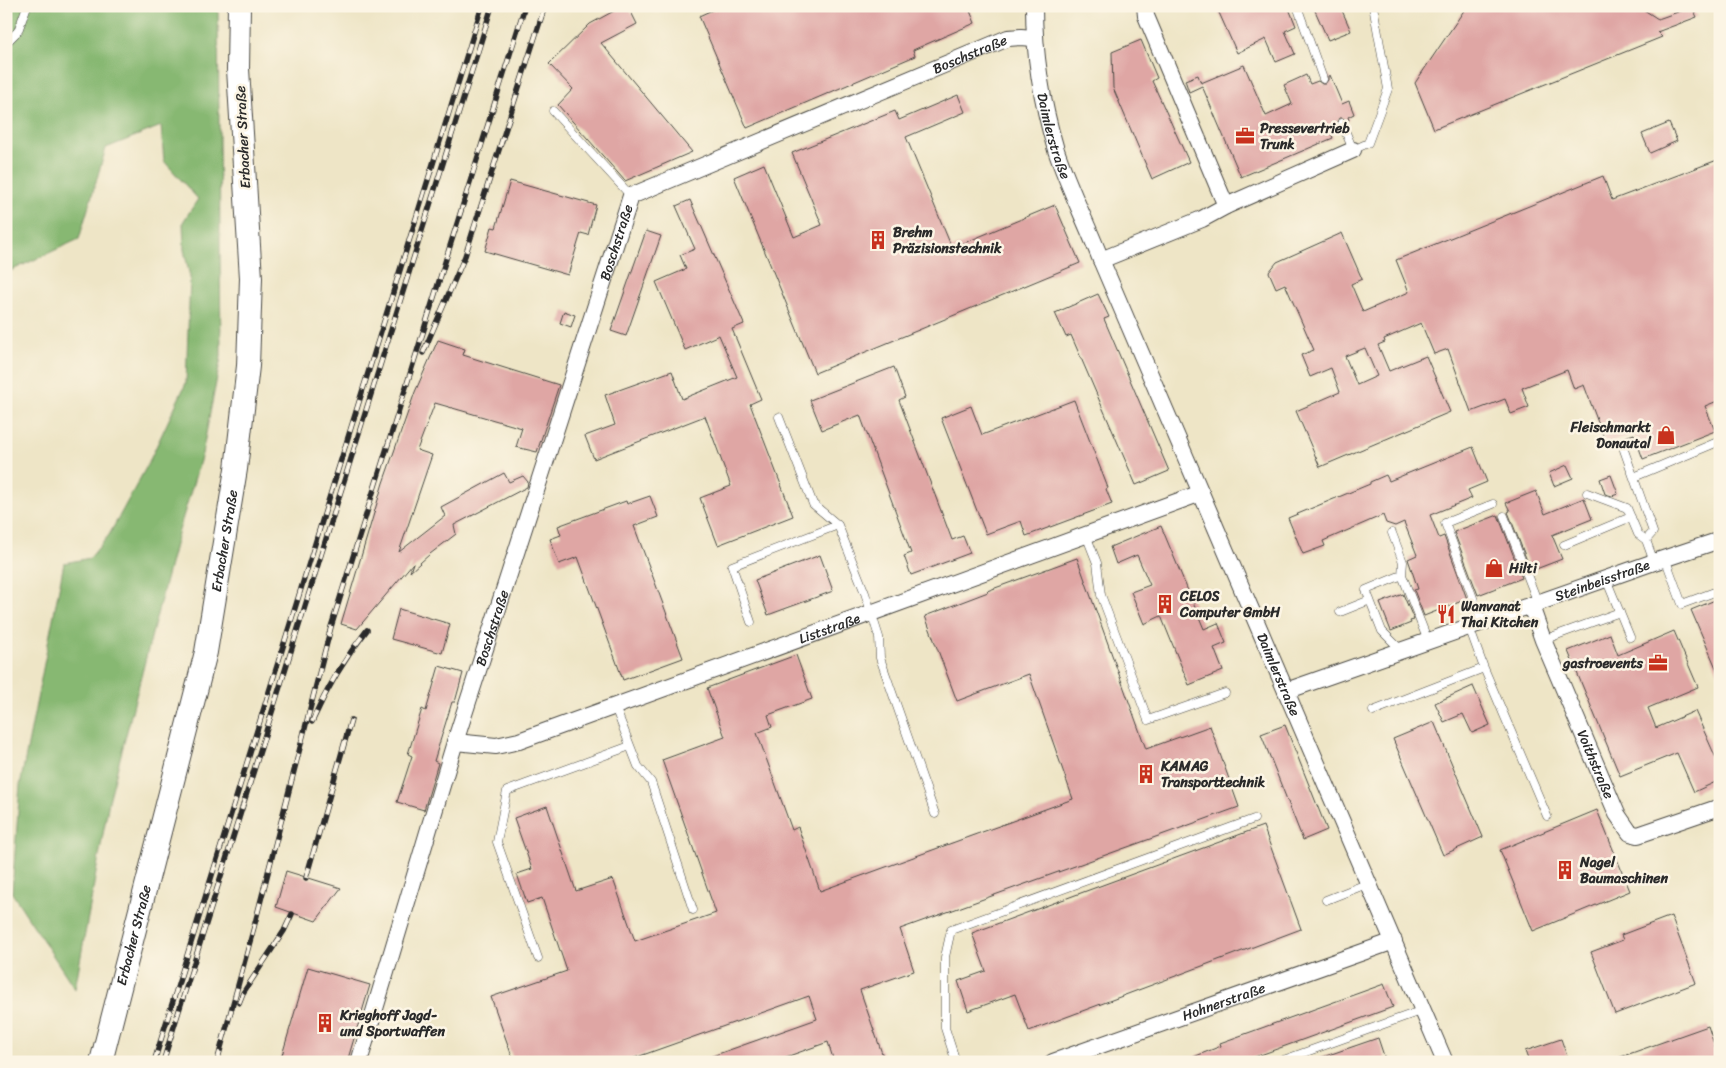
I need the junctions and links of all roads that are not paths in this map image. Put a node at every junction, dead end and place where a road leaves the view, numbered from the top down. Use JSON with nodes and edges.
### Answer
{"nodes":[{"id":1,"x":27,"y":6,"type":"edge"},
{"id":2,"x":239,"y":6,"type":"edge"},
{"id":3,"x":1034,"y":6,"type":"edge"},
{"id":4,"x":1145,"y":6,"type":"edge"},
{"id":5,"x":1297,"y":6,"type":"edge"},
{"id":6,"x":1373,"y":6,"type":"edge"},
{"id":7,"x":1034,"y":38,"type":"junction"},
{"id":8,"x":6,"y":43,"type":"edge"},
{"id":9,"x":1323,"y":79,"type":"dead end"},
{"id":10,"x":553,"y":111,"type":"dead end"},
{"id":11,"x":1342,"y":123,"type":"dead end"},
{"id":12,"x":1352,"y":150,"type":"junction"},
{"id":13,"x":630,"y":196,"type":"junction"},
{"id":14,"x":1226,"y":206,"type":"junction"},
{"id":15,"x":1101,"y":260,"type":"junction"},
{"id":16,"x":779,"y":417,"type":"dead end"},
{"id":17,"x":1720,"y":441,"type":"edge"},
{"id":18,"x":1624,"y":450,"type":"dead end"},
{"id":19,"x":1634,"y":478,"type":"junction"},
{"id":20,"x":1201,"y":493,"type":"junction"},
{"id":21,"x":1587,"y":493,"type":"dead end"},
{"id":22,"x":1493,"y":504,"type":"dead end"},
{"id":23,"x":1504,"y":516,"type":"dead end"},
{"id":24,"x":1631,"y":517,"type":"junction"},
{"id":25,"x":838,"y":525,"type":"junction"},
{"id":26,"x":1392,"y":533,"type":"dead end"},
{"id":27,"x":1086,"y":534,"type":"junction"},
{"id":28,"x":1646,"y":540,"type":"junction"},
{"id":29,"x":1720,"y":540,"type":"edge"},
{"id":30,"x":1564,"y":545,"type":"dead end"},
{"id":31,"x":1660,"y":560,"type":"junction"},
{"id":32,"x":1402,"y":575,"type":"junction"},
{"id":33,"x":1606,"y":579,"type":"junction"},
{"id":34,"x":1720,"y":590,"type":"edge"},
{"id":35,"x":1370,"y":600,"type":"junction"},
{"id":36,"x":1534,"y":605,"type":"junction"},
{"id":37,"x":1340,"y":612,"type":"dead end"},
{"id":38,"x":1620,"y":612,"type":"junction"},
{"id":39,"x":871,"y":613,"type":"junction"},
{"id":40,"x":751,"y":622,"type":"dead end"},
{"id":41,"x":1476,"y":625,"type":"junction"},
{"id":42,"x":1630,"y":637,"type":"dead end"},
{"id":43,"x":1543,"y":640,"type":"junction"},
{"id":44,"x":1428,"y":641,"type":"junction"},
{"id":45,"x":1395,"y":652,"type":"junction"},
{"id":46,"x":1484,"y":668,"type":"junction"},
{"id":47,"x":1286,"y":691,"type":"junction"},
{"id":48,"x":1225,"y":693,"type":"dead end"},
{"id":49,"x":615,"y":707,"type":"junction"},
{"id":50,"x":1373,"y":711,"type":"dead end"},
{"id":51,"x":456,"y":742,"type":"junction"},
{"id":52,"x":630,"y":746,"type":"junction"},
{"id":53,"x":1720,"y":807,"type":"edge"},
{"id":54,"x":935,"y":814,"type":"dead end"},
{"id":55,"x":1547,"y":816,"type":"dead end"},
{"id":56,"x":1254,"y":819,"type":"dead end"},
{"id":57,"x":1369,"y":883,"type":"junction"},
{"id":58,"x":1326,"y":900,"type":"dead end"},
{"id":59,"x":693,"y":910,"type":"dead end"},
{"id":60,"x":1394,"y":941,"type":"junction"},
{"id":61,"x":538,"y":958,"type":"dead end"},
{"id":62,"x":1423,"y":1010,"type":"junction"},
{"id":63,"x":101,"y":1062,"type":"edge"},
{"id":64,"x":359,"y":1062,"type":"edge"},
{"id":65,"x":956,"y":1062,"type":"edge"},
{"id":66,"x":1053,"y":1062,"type":"edge"},
{"id":67,"x":1278,"y":1062,"type":"edge"},
{"id":68,"x":1445,"y":1062,"type":"edge"}],
"edges":[{"from":1,"to":8,"type":"lane"},
{"from":2,"to":63,"type":"main road","name":"Erbacher Straße"},
{"from":3,"to":7,"type":"street","name":"Daimlerstraße"},
{"from":4,"to":14,"type":"street"},
{"from":5,"to":9,"type":"lane"},
{"from":6,"to":12,"type":"lane"},
{"from":7,"to":13,"type":"street","name":"Boschstraße"},
{"from":7,"to":15,"type":"street","name":"Daimlerstraße"},
{"from":10,"to":13,"type":"lane","name":"Boschstraße"},
{"from":11,"to":12,"type":"lane"},
{"from":12,"to":14,"type":"street"},
{"from":13,"to":51,"type":"street","name":"Boschstraße"},
{"from":14,"to":15,"type":"street"},
{"from":15,"to":20,"type":"street","name":"Daimlerstraße"},
{"from":16,"to":25,"type":"lane"},
{"from":17,"to":19,"type":"lane"},
{"from":18,"to":19,"type":"lane"},
{"from":19,"to":28,"type":"lane"},
{"from":20,"to":27,"type":"street","name":"Liststraße"},
{"from":20,"to":47,"type":"street","name":"Daimlerstraße"},
{"from":21,"to":24,"type":"lane"},
{"from":22,"to":41,"type":"lane"},
{"from":23,"to":36,"type":"lane"},
{"from":24,"to":28,"type":"lane"},
{"from":24,"to":30,"type":"lane"},
{"from":25,"to":39,"type":"lane"},
{"from":25,"to":40,"type":"lane"},
{"from":26,"to":32,"type":"lane"},
{"from":27,"to":39,"type":"street","name":"Liststraße"},
{"from":27,"to":48,"type":"lane"},
{"from":28,"to":31,"type":"lane"},
{"from":29,"to":31,"type":"street","name":"Steinbeisstraße"},
{"from":31,"to":33,"type":"street","name":"Steinbeisstraße"},
{"from":31,"to":34,"type":"lane"},
{"from":32,"to":35,"type":"lane"},
{"from":32,"to":44,"type":"lane"},
{"from":33,"to":36,"type":"street","name":"Steinbeisstraße"},
{"from":33,"to":38,"type":"lane"},
{"from":35,"to":37,"type":"lane"},
{"from":35,"to":45,"type":"lane"},
{"from":36,"to":41,"type":"street","name":"Steinbeisstraße"},
{"from":36,"to":43,"type":"street","name":"Voithstraße"},
{"from":38,"to":42,"type":"lane"},
{"from":38,"to":43,"type":"lane"},
{"from":39,"to":49,"type":"street","name":"Liststraße"},
{"from":39,"to":54,"type":"lane"},
{"from":41,"to":44,"type":"street","name":"Steinbeisstraße"},
{"from":41,"to":46,"type":"lane"},
{"from":43,"to":53,"type":"street","name":"Voithstraße"},
{"from":44,"to":45,"type":"street","name":"Steinbeisstraße"},
{"from":45,"to":47,"type":"street","name":"Steinbeisstraße"},
{"from":46,"to":50,"type":"lane"},
{"from":46,"to":55,"type":"lane"},
{"from":47,"to":57,"type":"street","name":"Daimlerstraße"},
{"from":49,"to":51,"type":"street","name":"Liststraße"},
{"from":49,"to":52,"type":"lane"},
{"from":51,"to":64,"type":"street","name":"Boschstraße"},
{"from":52,"to":59,"type":"lane"},
{"from":52,"to":61,"type":"lane"},
{"from":56,"to":65,"type":"lane"},
{"from":57,"to":58,"type":"lane"},
{"from":57,"to":60,"type":"street","name":"Daimlerstraße"},
{"from":60,"to":62,"type":"street","name":"Daimlerstraße"},
{"from":60,"to":66,"type":"street","name":"Hohnerstraße"},
{"from":62,"to":67,"type":"lane"},
{"from":62,"to":68,"type":"street","name":"Daimlerstraße"}]}
